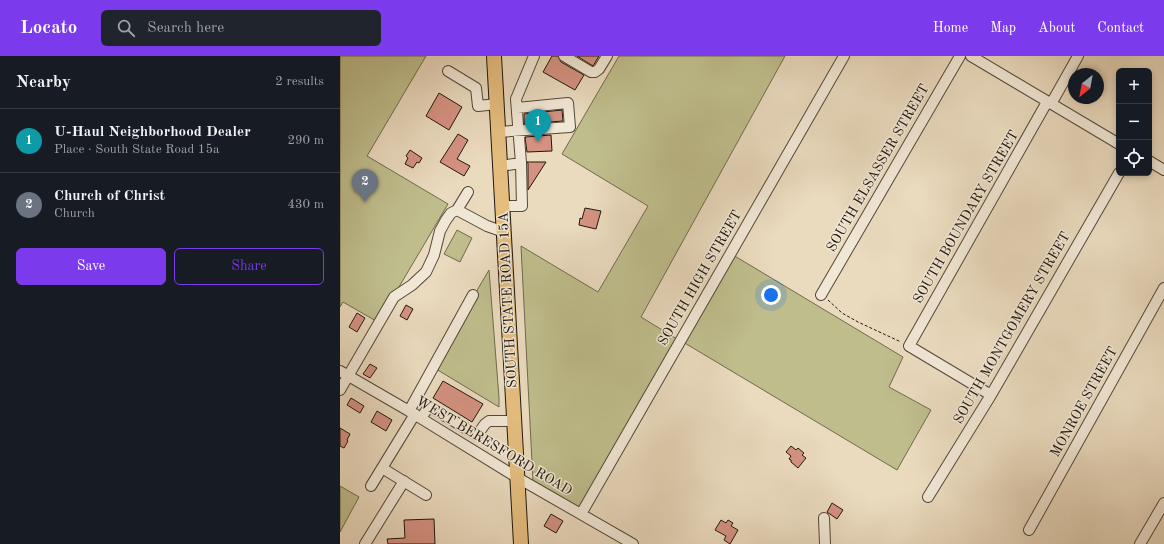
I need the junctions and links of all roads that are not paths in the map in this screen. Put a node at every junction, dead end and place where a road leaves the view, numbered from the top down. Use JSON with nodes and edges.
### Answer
{"nodes":[{"id":1,"x":494,"y":56,"type":"edge"},
{"id":2,"x":534,"y":56,"type":"edge"},
{"id":3,"x":564,"y":56,"type":"edge"},
{"id":4,"x":607,"y":56,"type":"edge"},
{"id":5,"x":844,"y":56,"type":"edge"},
{"id":6,"x":960,"y":56,"type":"edge"},
{"id":7,"x":971,"y":56,"type":"edge"},
{"id":8,"x":1078,"y":56,"type":"edge"},
{"id":9,"x":448,"y":71,"type":"dead end"},
{"id":10,"x":1049,"y":103,"type":"junction"},
{"id":11,"x":497,"y":104,"type":"junction"},
{"id":12,"x":517,"y":108,"type":"junction"},
{"id":13,"x":518,"y":130,"type":"junction"},
{"id":14,"x":498,"y":132,"type":"junction"},
{"id":15,"x":1116,"y":142,"type":"edge"},
{"id":16,"x":522,"y":163,"type":"junction"},
{"id":17,"x":1152,"y":163,"type":"edge"},
{"id":18,"x":500,"y":166,"type":"junction"},
{"id":19,"x":1164,"y":170,"type":"edge"},
{"id":20,"x":1117,"y":176,"type":"edge"},
{"id":21,"x":468,"y":192,"type":"dead end"},
{"id":22,"x":502,"y":206,"type":"junction"},
{"id":23,"x":457,"y":210,"type":"junction"},
{"id":24,"x":504,"y":232,"type":"junction"},
{"id":25,"x":1164,"y":288,"type":"edge"},
{"id":26,"x":473,"y":295,"type":"dead end"},
{"id":27,"x":821,"y":295,"type":"road end"},
{"id":28,"x":344,"y":373,"type":"edge"},
{"id":29,"x":340,"y":390,"type":"edge"},
{"id":30,"x":991,"y":395,"type":"junction"},
{"id":31,"x":415,"y":414,"type":"junction"},
{"id":32,"x":514,"y":421,"type":"junction"},
{"id":33,"x":475,"y":434,"type":"junction"},
{"id":34,"x":467,"y":447,"type":"junction"},
{"id":35,"x":382,"y":468,"type":"junction"},
{"id":36,"x":518,"y":478,"type":"junction"},
{"id":37,"x":404,"y":481,"type":"junction"},
{"id":38,"x":371,"y":486,"type":"dead end"},
{"id":39,"x":426,"y":495,"type":"dead end"},
{"id":40,"x":928,"y":497,"type":"dead end"},
{"id":41,"x":1164,"y":503,"type":"edge"},
{"id":42,"x":581,"y":514,"type":"junction"},
{"id":43,"x":824,"y":518,"type":"dead end"},
{"id":44,"x":1028,"y":530,"type":"dead end"},
{"id":45,"x":365,"y":544,"type":"edge"},
{"id":46,"x":521,"y":544,"type":"edge"},
{"id":47,"x":633,"y":544,"type":"edge"},
{"id":48,"x":825,"y":544,"type":"edge"},
{"id":49,"x":1140,"y":544,"type":"edge"}],
"edges":[{"from":1,"to":11,"type":"highway","name":"SOUTH STATE ROAD 15A"},
{"from":2,"to":12,"type":"street"},
{"from":3,"to":4,"type":"street"},
{"from":5,"to":42,"type":"street","name":"SOUTH HIGH STREET"},
{"from":6,"to":27,"type":"street","name":"SOUTH ELSASSER STREET"},
{"from":7,"to":10,"type":"street"},
{"from":8,"to":10,"type":"street","name":"SOUTH BOUNDARY STREET"},
{"from":9,"to":11,"type":"street"},
{"from":10,"to":15,"type":"street"},
{"from":10,"to":30,"type":"street","name":"SOUTH BOUNDARY STREET"},
{"from":11,"to":14,"type":"highway","name":"SOUTH STATE ROAD 15A"},
{"from":12,"to":13,"type":"street"},
{"from":12,"to":13,"type":"street"},
{"from":13,"to":14,"type":"street"},
{"from":13,"to":16,"type":"street"},
{"from":14,"to":18,"type":"highway","name":"SOUTH STATE ROAD 15A"},
{"from":16,"to":18,"type":"street"},
{"from":16,"to":22,"type":"street"},
{"from":17,"to":19,"type":"street"},
{"from":18,"to":22,"type":"highway","name":"SOUTH STATE ROAD 15A"},
{"from":20,"to":30,"type":"street","name":"SOUTH MONTGOMERY STREET"},
{"from":21,"to":23,"type":"street"},
{"from":22,"to":24,"type":"highway","name":"SOUTH STATE ROAD 15A"},
{"from":23,"to":24,"type":"street"},
{"from":23,"to":28,"type":"street"},
{"from":24,"to":32,"type":"highway","name":"SOUTH STATE ROAD 15A"},
{"from":25,"to":44,"type":"street","name":"MONROE STREET"},
{"from":26,"to":31,"type":"street"},
{"from":28,"to":29,"type":"street"},
{"from":28,"to":31,"type":"street","name":"WEST BERESFORD ROAD"},
{"from":30,"to":40,"type":"street","name":"SOUTH MONTGOMERY STREET"},
{"from":31,"to":33,"type":"street"},
{"from":31,"to":34,"type":"street","name":"WEST BERESFORD ROAD"},
{"from":31,"to":35,"type":"street"},
{"from":32,"to":33,"type":"street"},
{"from":32,"to":36,"type":"highway","name":"SOUTH STATE ROAD 15A"},
{"from":33,"to":34,"type":"street"},
{"from":34,"to":36,"type":"street","name":"WEST BERESFORD ROAD"},
{"from":35,"to":37,"type":"street"},
{"from":35,"to":38,"type":"street"},
{"from":36,"to":42,"type":"street","name":"WEST BERESFORD ROAD"},
{"from":36,"to":46,"type":"highway","name":"SOUTH STATE ROAD 15A"},
{"from":37,"to":39,"type":"street"},
{"from":37,"to":45,"type":"street"},
{"from":41,"to":49,"type":"street"},
{"from":42,"to":47,"type":"street","name":"WEST BERESFORD ROAD"},
{"from":43,"to":48,"type":"street"}]}
